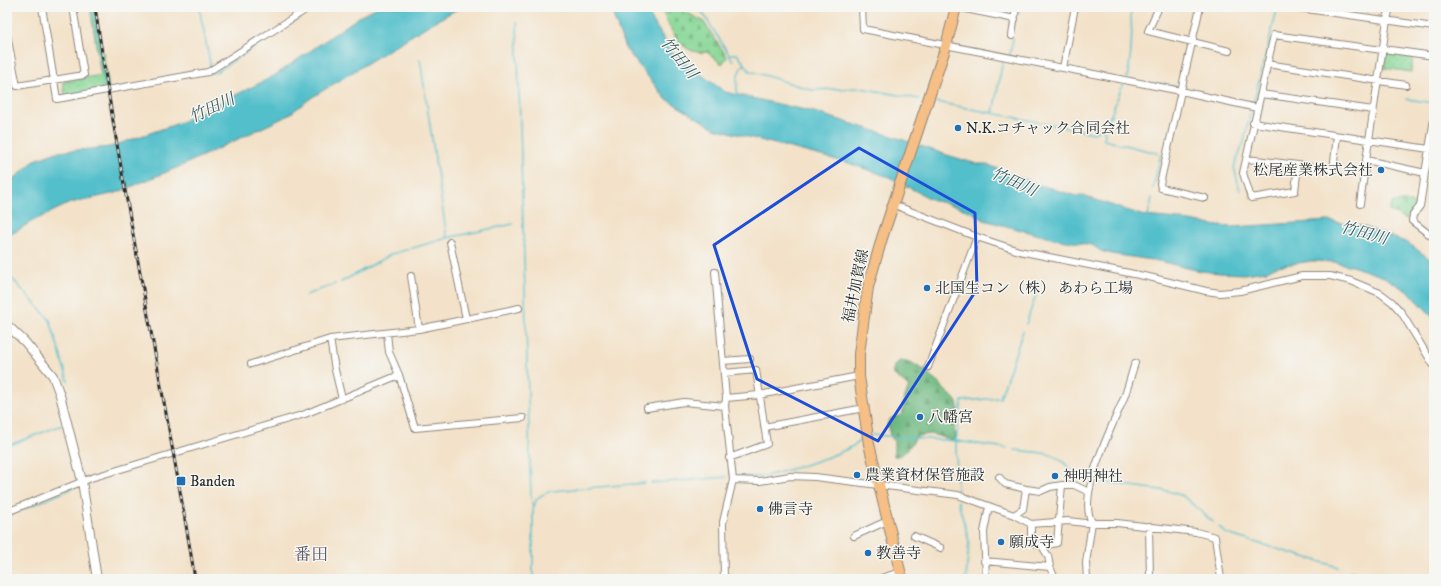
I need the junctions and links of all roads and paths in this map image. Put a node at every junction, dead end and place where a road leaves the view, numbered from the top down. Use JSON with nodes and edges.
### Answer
{"nodes":[{"id":1,"x":42,"y":7,"type":"edge"},
{"id":2,"x":73,"y":7,"type":"edge"},
{"id":3,"x":310,"y":7,"type":"edge"},
{"id":4,"x":862,"y":7,"type":"edge"},
{"id":5,"x":956,"y":7,"type":"edge"},
{"id":6,"x":1016,"y":7,"type":"edge"},
{"id":7,"x":1075,"y":7,"type":"edge"},
{"id":8,"x":1159,"y":7,"type":"edge"},
{"id":9,"x":1200,"y":7,"type":"edge"},
{"id":10,"x":1292,"y":7,"type":"edge"},
{"id":11,"x":1390,"y":7,"type":"edge"},
{"id":12,"x":1318,"y":9,"type":"edge"},
{"id":13,"x":1014,"y":19,"type":"junction"},
{"id":14,"x":1387,"y":20,"type":"junction"},
{"id":15,"x":1434,"y":27,"type":"edge"},
{"id":16,"x":7,"y":35,"type":"edge"},
{"id":17,"x":1012,"y":36,"type":"dead end"},
{"id":18,"x":1193,"y":43,"type":"junction"},
{"id":19,"x":946,"y":46,"type":"junction"},
{"id":20,"x":1383,"y":50,"type":"junction"},
{"id":21,"x":1229,"y":51,"type":"dead end"},
{"id":22,"x":1434,"y":56,"type":"edge"},
{"id":23,"x":1267,"y":64,"type":"junction"},
{"id":24,"x":1063,"y":68,"type":"junction"},
{"id":25,"x":54,"y":80,"type":"junction"},
{"id":26,"x":1377,"y":81,"type":"junction"},
{"id":27,"x":1406,"y":85,"type":"dead end"},
{"id":28,"x":1180,"y":91,"type":"junction"},
{"id":29,"x":1261,"y":94,"type":"junction"},
{"id":30,"x":1257,"y":108,"type":"junction"},
{"id":31,"x":1373,"y":110,"type":"junction"},
{"id":32,"x":1434,"y":119,"type":"edge"},
{"id":33,"x":1253,"y":123,"type":"junction"},
{"id":34,"x":1337,"y":136,"type":"junction"},
{"id":35,"x":1369,"y":141,"type":"junction"},
{"id":36,"x":1429,"y":148,"type":"junction"},
{"id":37,"x":1247,"y":158,"type":"junction"},
{"id":38,"x":1366,"y":160,"type":"junction"},
{"id":39,"x":1298,"y":165,"type":"junction"},
{"id":40,"x":1425,"y":173,"type":"junction"},
{"id":41,"x":1205,"y":198,"type":"dead end"},
{"id":42,"x":892,"y":204,"type":"junction"},
{"id":43,"x":1360,"y":204,"type":"dead end"},
{"id":44,"x":977,"y":237,"type":"junction"},
{"id":45,"x":1434,"y":238,"type":"edge"},
{"id":46,"x":450,"y":242,"type":"dead end"},
{"id":47,"x":714,"y":272,"type":"dead end"},
{"id":48,"x":411,"y":276,"type":"dead end"},
{"id":49,"x":519,"y":308,"type":"dead end"},
{"id":50,"x":466,"y":319,"type":"junction"},
{"id":51,"x":7,"y":325,"type":"edge"},
{"id":52,"x":419,"y":329,"type":"junction"},
{"id":53,"x":387,"y":333,"type":"junction"},
{"id":54,"x":330,"y":339,"type":"junction"},
{"id":55,"x":750,"y":359,"type":"dead end"},
{"id":56,"x":723,"y":362,"type":"junction"},
{"id":57,"x":1135,"y":363,"type":"dead end"},
{"id":58,"x":251,"y":364,"type":"dead end"},
{"id":59,"x":1434,"y":366,"type":"edge"},
{"id":60,"x":928,"y":367,"type":"dead end"},
{"id":61,"x":724,"y":373,"type":"junction"},
{"id":62,"x":399,"y":375,"type":"junction"},
{"id":63,"x":859,"y":376,"type":"junction"},
{"id":64,"x":759,"y":395,"type":"junction"},
{"id":65,"x":726,"y":398,"type":"junction"},
{"id":66,"x":342,"y":399,"type":"junction"},
{"id":67,"x":725,"y":406,"type":"junction"},
{"id":68,"x":647,"y":408,"type":"dead end"},
{"id":69,"x":864,"y":408,"type":"junction"},
{"id":70,"x":523,"y":418,"type":"dead end"},
{"id":71,"x":764,"y":427,"type":"junction"},
{"id":72,"x":729,"y":458,"type":"junction"},
{"id":73,"x":999,"y":477,"type":"dead end"},
{"id":74,"x":733,"y":480,"type":"junction"},
{"id":75,"x":82,"y":481,"type":"junction"},
{"id":76,"x":878,"y":484,"type":"junction"},
{"id":77,"x":1062,"y":486,"type":"junction"},
{"id":78,"x":1026,"y":489,"type":"junction"},
{"id":79,"x":1089,"y":492,"type":"junction"},
{"id":80,"x":989,"y":506,"type":"junction"},
{"id":81,"x":7,"y":512,"type":"edge"},
{"id":82,"x":1014,"y":516,"type":"junction"},
{"id":83,"x":887,"y":521,"type":"junction"},
{"id":84,"x":1058,"y":522,"type":"junction"},
{"id":85,"x":1092,"y":522,"type":"junction"},
{"id":86,"x":1032,"y":524,"type":"junction"},
{"id":87,"x":1149,"y":526,"type":"junction"},
{"id":88,"x":854,"y":536,"type":"dead end"},
{"id":89,"x":914,"y":536,"type":"dead end"},
{"id":90,"x":1042,"y":546,"type":"junction"},
{"id":91,"x":941,"y":548,"type":"dead end"},
{"id":92,"x":984,"y":561,"type":"junction"},
{"id":93,"x":1050,"y":567,"type":"junction"},
{"id":94,"x":901,"y":575,"type":"edge"},
{"id":95,"x":97,"y":579,"type":"edge"},
{"id":96,"x":724,"y":579,"type":"edge"},
{"id":97,"x":878,"y":579,"type":"edge"},
{"id":98,"x":986,"y":579,"type":"edge"},
{"id":99,"x":1055,"y":579,"type":"edge"},
{"id":100,"x":1087,"y":579,"type":"edge"},
{"id":101,"x":1150,"y":579,"type":"edge"},
{"id":102,"x":1221,"y":579,"type":"edge"}],
"edges":[{"from":1,"to":25,"type":"street"},
{"from":2,"to":25,"type":"street"},
{"from":3,"to":25,"type":"street"},
{"from":4,"to":19,"type":"street"},
{"from":5,"to":13,"type":"street"},
{"from":5,"to":19,"type":"main road","name":"福井加賀線"},
{"from":6,"to":13,"type":"street"},
{"from":7,"to":24,"type":"street"},
{"from":8,"to":18,"type":"street"},
{"from":9,"to":18,"type":"street"},
{"from":10,"to":12,"type":"street"},
{"from":11,"to":14,"type":"street"},
{"from":12,"to":14,"type":"street"},
{"from":13,"to":17,"type":"street"},
{"from":14,"to":15,"type":"street"},
{"from":14,"to":20,"type":"street"},
{"from":16,"to":25,"type":"street"},
{"from":18,"to":21,"type":"street"},
{"from":18,"to":28,"type":"street"},
{"from":19,"to":24,"type":"street"},
{"from":19,"to":42,"type":"main road","name":"福井加賀線"},
{"from":20,"to":22,"type":"street"},
{"from":20,"to":23,"type":"street"},
{"from":20,"to":26,"type":"street"},
{"from":23,"to":26,"type":"street"},
{"from":23,"to":29,"type":"street"},
{"from":24,"to":28,"type":"street"},
{"from":26,"to":27,"type":"street"},
{"from":26,"to":31,"type":"street"},
{"from":28,"to":30,"type":"street"},
{"from":28,"to":41,"type":"street"},
{"from":29,"to":30,"type":"street"},
{"from":29,"to":31,"type":"street"},
{"from":30,"to":33,"type":"street"},
{"from":31,"to":35,"type":"street"},
{"from":32,"to":36,"type":"street"},
{"from":33,"to":34,"type":"street"},
{"from":33,"to":37,"type":"street"},
{"from":34,"to":35,"type":"street"},
{"from":34,"to":39,"type":"street"},
{"from":35,"to":36,"type":"street"},
{"from":35,"to":38,"type":"street"},
{"from":36,"to":40,"type":"street"},
{"from":37,"to":39,"type":"street"},
{"from":37,"to":39,"type":"street"},
{"from":38,"to":40,"type":"street"},
{"from":38,"to":43,"type":"street"},
{"from":40,"to":45,"type":"street"},
{"from":42,"to":44,"type":"street"},
{"from":42,"to":63,"type":"main road","name":"福井加賀線"},
{"from":44,"to":59,"type":"street"},
{"from":44,"to":60,"type":"street"},
{"from":46,"to":50,"type":"street"},
{"from":47,"to":56,"type":"street"},
{"from":48,"to":52,"type":"street"},
{"from":49,"to":50,"type":"street"},
{"from":50,"to":52,"type":"street"},
{"from":51,"to":75,"type":"street"},
{"from":52,"to":53,"type":"street"},
{"from":53,"to":54,"type":"street"},
{"from":53,"to":62,"type":"street"},
{"from":54,"to":58,"type":"street"},
{"from":54,"to":66,"type":"street"},
{"from":55,"to":56,"type":"street"},
{"from":56,"to":61,"type":"street"},
{"from":57,"to":79,"type":"street"},
{"from":61,"to":64,"type":"street"},
{"from":61,"to":65,"type":"street"},
{"from":62,"to":66,"type":"street"},
{"from":62,"to":70,"type":"street"},
{"from":63,"to":64,"type":"street"},
{"from":63,"to":69,"type":"main road","name":"福井加賀線"},
{"from":64,"to":65,"type":"street"},
{"from":64,"to":71,"type":"street"},
{"from":65,"to":67,"type":"street"},
{"from":66,"to":75,"type":"street"},
{"from":67,"to":68,"type":"street"},
{"from":67,"to":72,"type":"street"},
{"from":69,"to":71,"type":"street"},
{"from":69,"to":76,"type":"main road","name":"福井加賀線"},
{"from":71,"to":72,"type":"street"},
{"from":72,"to":74,"type":"street"},
{"from":73,"to":78,"type":"street"},
{"from":74,"to":76,"type":"street"},
{"from":74,"to":96,"type":"street"},
{"from":75,"to":81,"type":"street"},
{"from":75,"to":95,"type":"street"},
{"from":76,"to":80,"type":"street"},
{"from":76,"to":83,"type":"main road","name":"福井加賀線"},
{"from":77,"to":78,"type":"street"},
{"from":77,"to":79,"type":"street"},
{"from":77,"to":84,"type":"street"},
{"from":78,"to":82,"type":"street"},
{"from":79,"to":85,"type":"street"},
{"from":80,"to":82,"type":"street"},
{"from":80,"to":92,"type":"street"},
{"from":82,"to":86,"type":"street"},
{"from":83,"to":88,"type":"street"},
{"from":83,"to":94,"type":"main road","name":"福井加賀線"},
{"from":84,"to":85,"type":"street"},
{"from":84,"to":86,"type":"street"},
{"from":84,"to":90,"type":"street"},
{"from":85,"to":87,"type":"street"},
{"from":85,"to":100,"type":"street"},
{"from":86,"to":90,"type":"street"},
{"from":87,"to":101,"type":"street"},
{"from":87,"to":102,"type":"street"},
{"from":89,"to":91,"type":"street"},
{"from":90,"to":93,"type":"street"},
{"from":92,"to":93,"type":"street"},
{"from":92,"to":98,"type":"street"},
{"from":93,"to":99,"type":"street"},
{"from":94,"to":97,"type":"street"}]}
